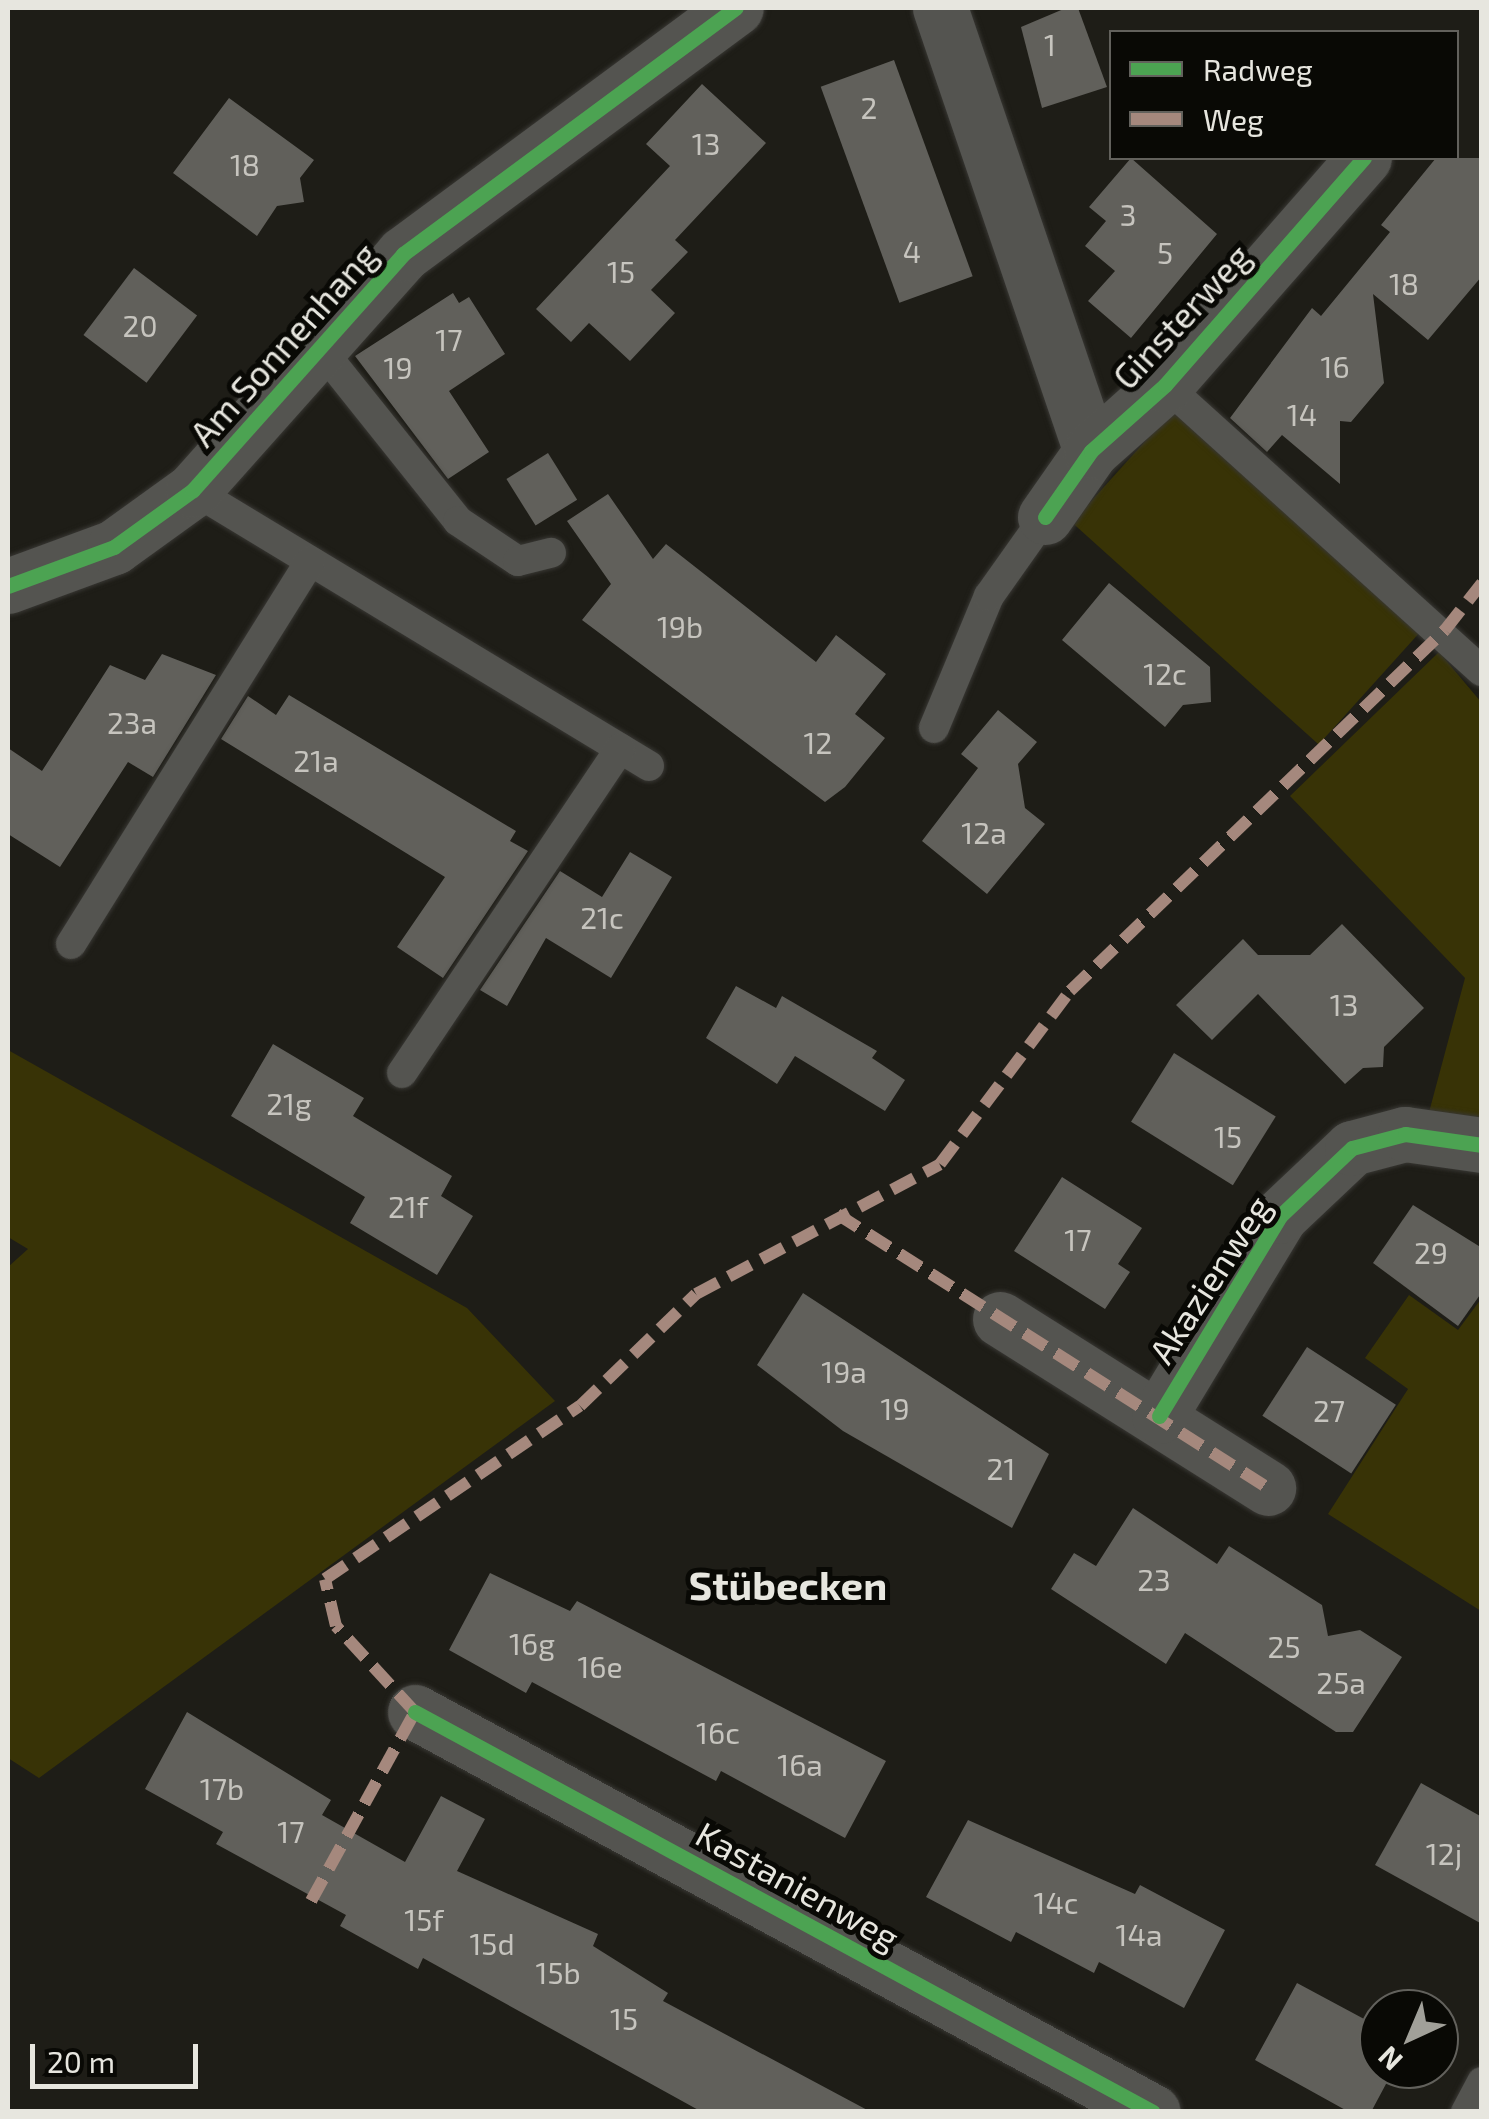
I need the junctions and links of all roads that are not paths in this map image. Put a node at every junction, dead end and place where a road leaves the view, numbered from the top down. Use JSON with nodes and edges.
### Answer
{"nodes":[{"id":1,"x":736,"y":8,"type":"edge"},
{"id":2,"x":940,"y":8,"type":"edge"},
{"id":3,"x":1362,"y":160,"type":"edge"},
{"id":4,"x":320,"y":348,"type":"junction"},
{"id":5,"x":1165,"y":384,"type":"junction"},
{"id":6,"x":1091,"y":451,"type":"junction"},
{"id":7,"x":193,"y":490,"type":"junction"},
{"id":8,"x":1045,"y":517,"type":"joint"},
{"id":9,"x":551,"y":553,"type":"dead end"},
{"id":10,"x":310,"y":560,"type":"junction"},
{"id":11,"x":8,"y":586,"type":"edge"},
{"id":12,"x":1482,"y":670,"type":"edge"},
{"id":13,"x":934,"y":728,"type":"dead end"},
{"id":14,"x":620,"y":748,"type":"junction"},
{"id":15,"x":649,"y":766,"type":"dead end"},
{"id":16,"x":71,"y":944,"type":"dead end"},
{"id":17,"x":402,"y":1073,"type":"dead end"},
{"id":18,"x":1482,"y":1144,"type":"edge"},
{"id":19,"x":1000,"y":1318,"type":"dead end"},
{"id":20,"x":1160,"y":1416,"type":"junction"},
{"id":21,"x":1268,"y":1488,"type":"dead end"},
{"id":22,"x":414,"y":1712,"type":"dead end"},
{"id":23,"x":1482,"y":2082,"type":"edge"},
{"id":24,"x":1153,"y":2112,"type":"edge"},
{"id":25,"x":1466,"y":2112,"type":"edge"}],
"edges":[{"from":1,"to":4,"type":"street","name":"Am Sonnenhang"},
{"from":2,"to":6,"type":"street","name":"Ginsterweg"},
{"from":3,"to":5,"type":"street","name":"Ginsterweg"},
{"from":4,"to":7,"type":"street","name":"Am Sonnenhang"},
{"from":4,"to":9,"type":"lane"},
{"from":5,"to":6,"type":"street","name":"Ginsterweg"},
{"from":5,"to":12,"type":"lane"},
{"from":6,"to":8,"type":"street","name":"Ginsterweg"},
{"from":7,"to":10,"type":"lane"},
{"from":7,"to":11,"type":"street","name":"Am Sonnenhang"},
{"from":8,"to":13,"type":"lane"},
{"from":10,"to":14,"type":"lane"},
{"from":10,"to":16,"type":"lane"},
{"from":14,"to":15,"type":"lane"},
{"from":14,"to":17,"type":"lane"},
{"from":18,"to":20,"type":"street","name":"Akazienweg"},
{"from":19,"to":20,"type":"street","name":"Akazienweg"},
{"from":20,"to":21,"type":"street","name":"Akazienweg"},
{"from":22,"to":24,"type":"street","name":"Kastanienweg"},
{"from":23,"to":25,"type":"lane"}]}
